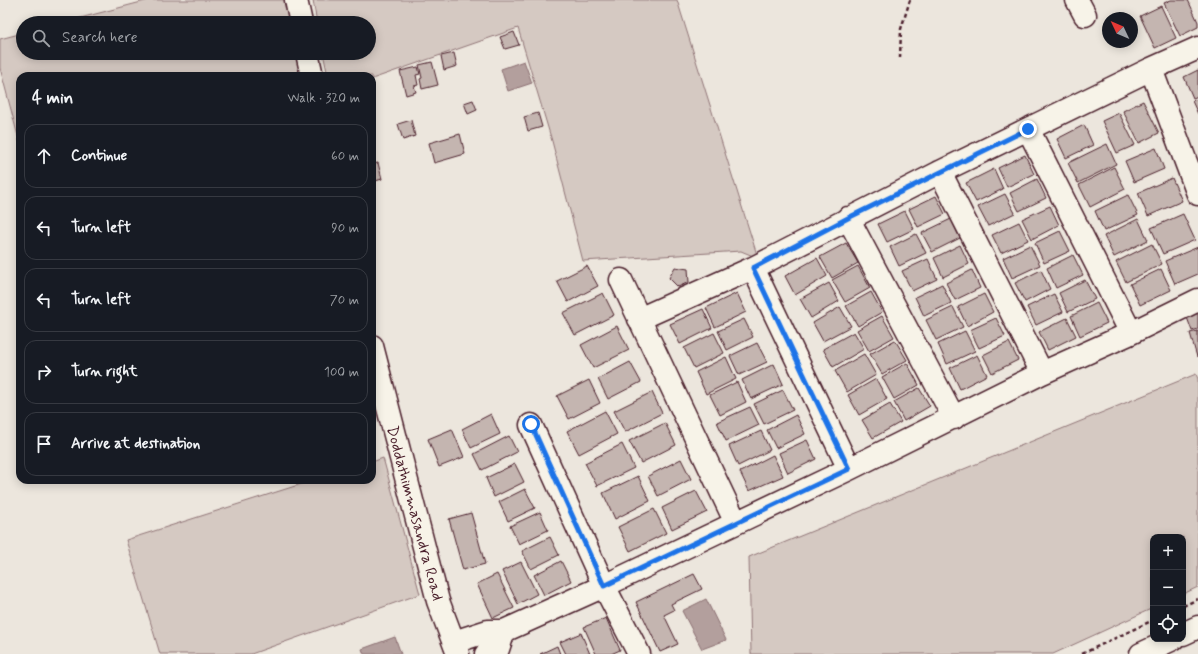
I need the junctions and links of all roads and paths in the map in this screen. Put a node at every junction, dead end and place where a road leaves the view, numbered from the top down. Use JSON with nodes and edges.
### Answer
{"nodes":[{"id":1,"x":296,"y":0,"type":"edge"},
{"id":2,"x":910,"y":0,"type":"edge"},
{"id":3,"x":299,"y":16,"type":"edge"},
{"id":4,"x":1198,"y":48,"type":"edge"},
{"id":5,"x":900,"y":58,"type":"dead end"},
{"id":6,"x":309,"y":60,"type":"edge"},
{"id":7,"x":1151,"y":69,"type":"junction"},
{"id":8,"x":311,"y":72,"type":"edge"},
{"id":9,"x":1028,"y":129,"type":"junction"},
{"id":10,"x":940,"y":172,"type":"junction"},
{"id":11,"x":1198,"y":194,"type":"edge"},
{"id":12,"x":848,"y":218,"type":"junction"},
{"id":13,"x":753,"y":268,"type":"junction"},
{"id":14,"x":621,"y":280,"type":"dead end"},
{"id":15,"x":1198,"y":300,"type":"edge"},
{"id":16,"x":639,"y":319,"type":"junction"},
{"id":17,"x":1131,"y":333,"type":"junction"},
{"id":18,"x":376,"y":361,"type":"edge"},
{"id":19,"x":1042,"y":373,"type":"junction"},
{"id":20,"x":954,"y":418,"type":"junction"},
{"id":21,"x":531,"y":424,"type":"dead end"},
{"id":22,"x":849,"y":469,"type":"junction"},
{"id":23,"x":736,"y":523,"type":"junction"},
{"id":24,"x":604,"y":586,"type":"junction"},
{"id":25,"x":1198,"y":599,"type":"edge"},
{"id":26,"x":1186,"y":605,"type":"edge"},
{"id":27,"x":1150,"y":621,"type":"edge"},
{"id":28,"x":1198,"y":627,"type":"edge"},
{"id":29,"x":504,"y":631,"type":"junction"},
{"id":30,"x":1186,"y":634,"type":"edge"},
{"id":31,"x":1174,"y":642,"type":"edge"},
{"id":32,"x":456,"y":648,"type":"edge"},
{"id":33,"x":486,"y":654,"type":"edge"},
{"id":34,"x":639,"y":654,"type":"edge"},
{"id":35,"x":1082,"y":654,"type":"edge"},
{"id":36,"x":1141,"y":654,"type":"edge"}],
"edges":[{"from":1,"to":3,"type":"street"},
{"from":2,"to":5,"type":"path"},
{"from":4,"to":7,"type":"street"},
{"from":6,"to":8,"type":"street"},
{"from":7,"to":9,"type":"street"},
{"from":7,"to":11,"type":"street"},
{"from":9,"to":10,"type":"street"},
{"from":9,"to":17,"type":"street"},
{"from":10,"to":12,"type":"street"},
{"from":10,"to":19,"type":"street"},
{"from":12,"to":13,"type":"street"},
{"from":12,"to":20,"type":"street"},
{"from":13,"to":16,"type":"street"},
{"from":13,"to":22,"type":"street"},
{"from":14,"to":16,"type":"street"},
{"from":15,"to":17,"type":"street"},
{"from":16,"to":23,"type":"street"},
{"from":17,"to":19,"type":"street"},
{"from":18,"to":32,"type":"street","name":"Doddathimmasandra Road"},
{"from":19,"to":20,"type":"street"},
{"from":20,"to":22,"type":"street"},
{"from":21,"to":24,"type":"street"},
{"from":22,"to":23,"type":"street"},
{"from":23,"to":24,"type":"street"},
{"from":24,"to":29,"type":"street"},
{"from":24,"to":34,"type":"street"},
{"from":25,"to":26,"type":"path"},
{"from":27,"to":35,"type":"path"},
{"from":28,"to":30,"type":"street"},
{"from":29,"to":32,"type":"street"},
{"from":29,"to":33,"type":"street"},
{"from":31,"to":36,"type":"street"}]}
